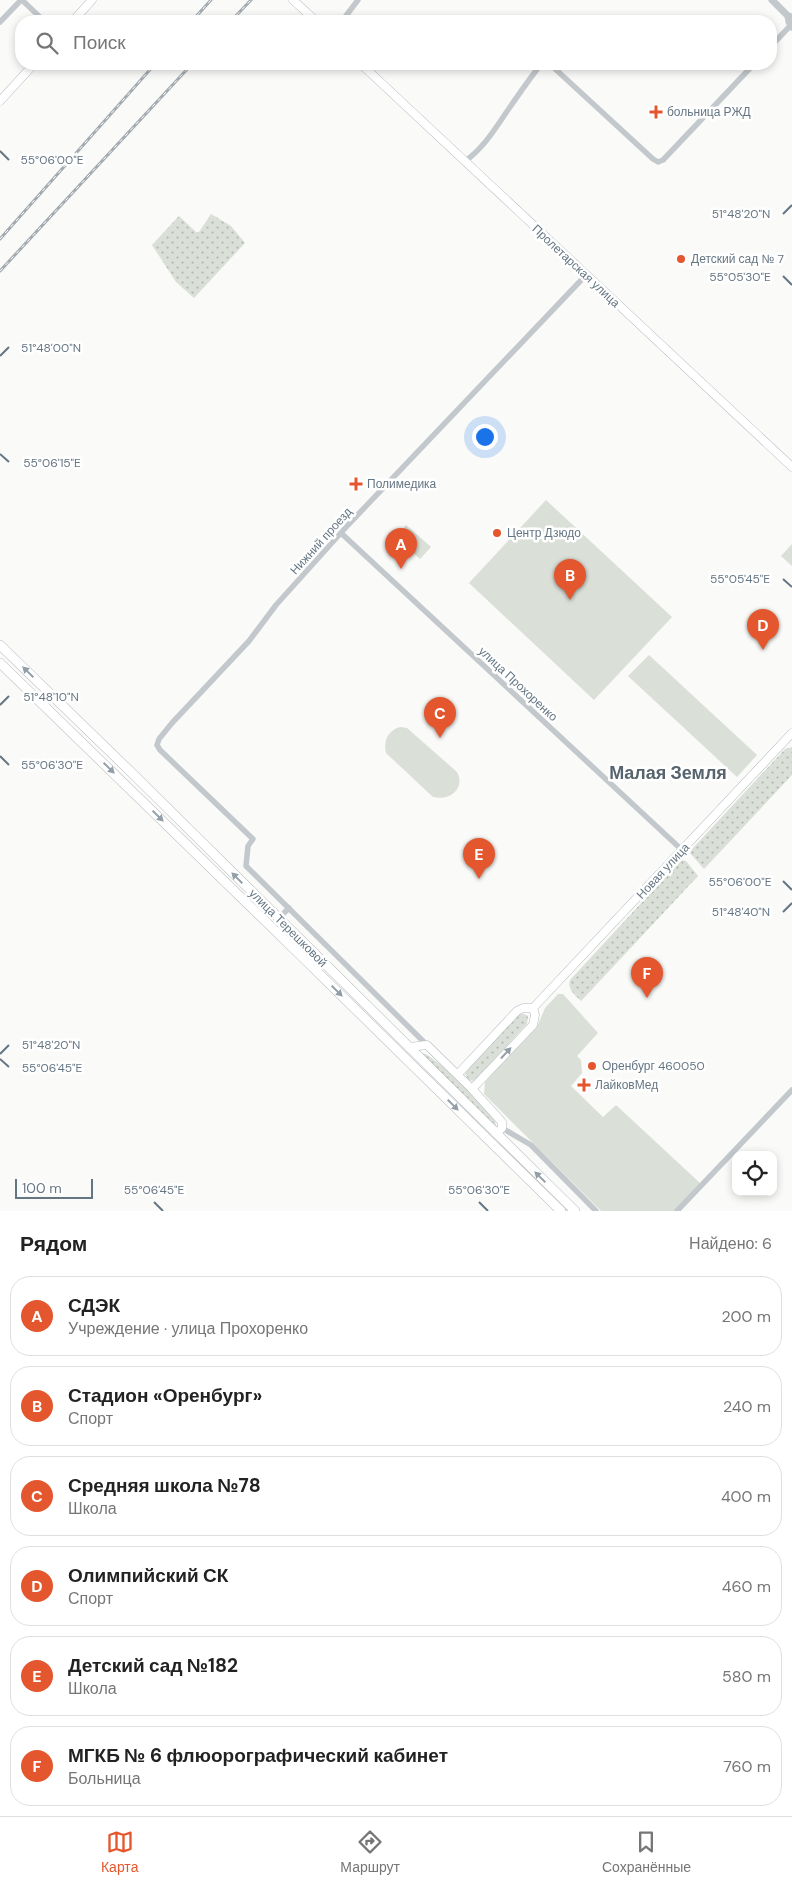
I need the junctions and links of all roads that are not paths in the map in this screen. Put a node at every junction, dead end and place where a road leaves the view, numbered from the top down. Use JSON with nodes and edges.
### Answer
{"nodes":[{"id":1,"x":21,"y":0,"type":"edge"},
{"id":2,"x":92,"y":0,"type":"edge"},
{"id":3,"x":293,"y":0,"type":"edge"},
{"id":4,"x":358,"y":0,"type":"edge"},
{"id":5,"x":772,"y":0,"type":"edge"},
{"id":6,"x":37,"y":15,"type":"edge"},
{"id":7,"x":78,"y":15,"type":"edge"},
{"id":8,"x":309,"y":15,"type":"edge"},
{"id":9,"x":347,"y":15,"type":"edge"},
{"id":10,"x":790,"y":16,"type":"edge"},
{"id":11,"x":0,"y":22,"type":"edge"},
{"id":12,"x":791,"y":27,"type":"edge"},
{"id":13,"x":777,"y":40,"type":"edge"},
{"id":14,"x":28,"y":70,"type":"edge"},
{"id":15,"x":367,"y":70,"type":"edge"},
{"id":16,"x":536,"y":70,"type":"edge"},
{"id":17,"x":556,"y":70,"type":"edge"},
{"id":18,"x":748,"y":70,"type":"edge"},
{"id":19,"x":0,"y":100,"type":"edge"},
{"id":20,"x":464,"y":162,"type":"junction"},
{"id":21,"x":586,"y":276,"type":"junction"},
{"id":22,"x":792,"y":466,"type":"edge"},
{"id":23,"x":341,"y":532,"type":"junction"},
{"id":24,"x":0,"y":645,"type":"edge"},
{"id":25,"x":0,"y":663,"type":"edge"},
{"id":26,"x":792,"y":734,"type":"edge"},
{"id":27,"x":682,"y":850,"type":"junction"},
{"id":28,"x":289,"y":908,"type":"junction"},
{"id":29,"x":278,"y":919,"type":"junction"},
{"id":30,"x":332,"y":972,"type":"junction"},
{"id":31,"x":325,"y":979,"type":"junction"},
{"id":32,"x":534,"y":1008,"type":"junction"},
{"id":33,"x":427,"y":1045,"type":"junction"},
{"id":34,"x":409,"y":1047,"type":"junction"},
{"id":35,"x":458,"y":1074,"type":"junction"},
{"id":36,"x":472,"y":1088,"type":"junction"},
{"id":37,"x":792,"y":1090,"type":"edge"},
{"id":38,"x":499,"y":1131,"type":"junction"},
{"id":39,"x":489,"y":1141,"type":"junction"},
{"id":40,"x":561,"y":1211,"type":"edge"},
{"id":41,"x":575,"y":1211,"type":"edge"},
{"id":42,"x":596,"y":1211,"type":"edge"},
{"id":43,"x":677,"y":1211,"type":"edge"}],
"edges":[{"from":1,"to":6,"type":"street"},
{"from":1,"to":11,"type":"street"},
{"from":2,"to":7,"type":"main road"},
{"from":3,"to":8,"type":"main road"},
{"from":4,"to":9,"type":"street"},
{"from":5,"to":10,"type":"street"},
{"from":10,"to":12,"type":"street"},
{"from":12,"to":13,"type":"street"},
{"from":14,"to":19,"type":"main road"},
{"from":15,"to":20,"type":"main road","name":"Пролетарская улица"},
{"from":16,"to":20,"type":"street"},
{"from":17,"to":18,"type":"street"},
{"from":20,"to":21,"type":"main road","name":"Пролетарская улица"},
{"from":21,"to":22,"type":"main road","name":"Пролетарская улица"},
{"from":21,"to":23,"type":"street","name":"Нижний проезд"},
{"from":23,"to":27,"type":"street","name":"улица Прохоренко"},
{"from":23,"to":28,"type":"street","name":"Нижний проезд"},
{"from":29,"to":24,"type":"main road","name":"улица Терешковой","one_way":true},
{"from":25,"to":31,"type":"main road","name":"улица Терешковой","one_way":true},
{"from":26,"to":27,"type":"main road","name":"Новая улица"},
{"from":27,"to":32,"type":"main road","name":"Новая улица"},
{"from":28,"to":29,"type":"street"},
{"from":28,"to":33,"type":"street"},
{"from":29,"to":30,"type":"main road","name":"улица Терешковой"},
{"from":30,"to":31,"type":"main road"},
{"from":30,"to":34,"type":"main road","name":"улица Терешковой"},
{"from":31,"to":39,"type":"main road","name":"улица Терешковой","one_way":true},
{"from":32,"to":35,"type":"main road","name":"Новая улица"},
{"from":36,"to":32,"type":"main road","name":"Новая улица","one_way":true},
{"from":33,"to":34,"type":"main road"},
{"from":33,"to":35,"type":"main road"},
{"from":34,"to":38,"type":"main road","name":"улица Терешковой"},
{"from":35,"to":36,"type":"main road"},
{"from":36,"to":38,"type":"main road"},
{"from":37,"to":43,"type":"street"},
{"from":38,"to":39,"type":"main road"},
{"from":41,"to":38,"type":"main road","name":"улица Терешковой","one_way":true},
{"from":38,"to":42,"type":"street"},
{"from":39,"to":40,"type":"main road","name":"улица Терешковой"}]}
